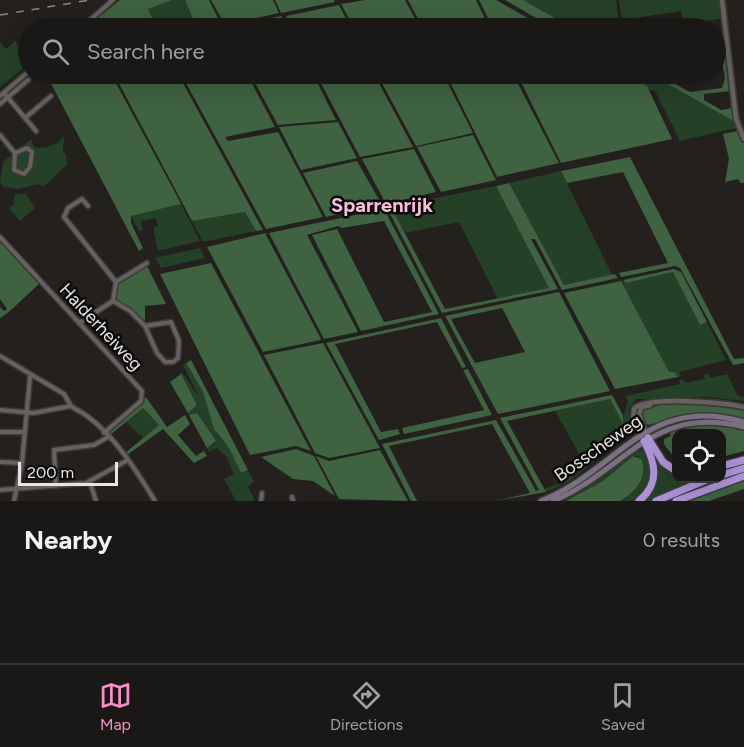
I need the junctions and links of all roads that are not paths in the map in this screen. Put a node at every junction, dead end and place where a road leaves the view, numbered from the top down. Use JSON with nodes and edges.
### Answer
{"nodes":[{"id":1,"x":113,"y":0,"type":"edge"},
{"id":2,"x":722,"y":0,"type":"edge"},
{"id":3,"x":92,"y":18,"type":"edge"},
{"id":4,"x":724,"y":18,"type":"edge"},
{"id":5,"x":726,"y":30,"type":"edge"},
{"id":6,"x":18,"y":81,"type":"edge"},
{"id":7,"x":23,"y":84,"type":"edge"},
{"id":8,"x":4,"y":93,"type":"junction"},
{"id":9,"x":0,"y":96,"type":"edge"},
{"id":10,"x":51,"y":96,"type":"dead end"},
{"id":11,"x":8,"y":97,"type":"junction"},
{"id":12,"x":0,"y":104,"type":"edge"},
{"id":13,"x":25,"y":118,"type":"junction"},
{"id":14,"x":36,"y":131,"type":"dead end"},
{"id":15,"x":0,"y":135,"type":"edge"},
{"id":16,"x":744,"y":139,"type":"edge"},
{"id":17,"x":15,"y":153,"type":"junction"},
{"id":18,"x":88,"y":206,"type":"dead end"},
{"id":19,"x":0,"y":237,"type":"edge"},
{"id":20,"x":147,"y":262,"type":"dead end"},
{"id":21,"x":116,"y":282,"type":"junction"},
{"id":22,"x":113,"y":301,"type":"junction"},
{"id":23,"x":79,"y":323,"type":"junction"},
{"id":24,"x":145,"y":326,"type":"junction"},
{"id":25,"x":0,"y":356,"type":"edge"},
{"id":26,"x":30,"y":377,"type":"dead end"},
{"id":27,"x":71,"y":406,"type":"junction"},
{"id":28,"x":744,"y":407,"type":"edge"},
{"id":29,"x":0,"y":410,"type":"edge"},
{"id":30,"x":26,"y":412,"type":"junction"},
{"id":31,"x":744,"y":422,"type":"edge"},
{"id":32,"x":744,"y":427,"type":"edge"},
{"id":33,"x":0,"y":432,"type":"edge"},
{"id":34,"x":24,"y":432,"type":"junction"},
{"id":35,"x":106,"y":435,"type":"junction"},
{"id":36,"x":644,"y":435,"type":"junction"},
{"id":37,"x":128,"y":460,"type":"junction"},
{"id":38,"x":744,"y":460,"type":"edge"},
{"id":39,"x":0,"y":462,"type":"edge"},
{"id":40,"x":22,"y":463,"type":"junction"},
{"id":41,"x":726,"y":465,"type":"edge"},
{"id":42,"x":672,"y":468,"type":"edge"},
{"id":43,"x":744,"y":468,"type":"edge"},
{"id":44,"x":726,"y":474,"type":"edge"},
{"id":45,"x":744,"y":476,"type":"edge"},
{"id":46,"x":90,"y":482,"type":"junction"},
{"id":47,"x":699,"y":483,"type":"edge"},
{"id":48,"x":56,"y":486,"type":"junction"},
{"id":49,"x":0,"y":490,"type":"edge"},
{"id":50,"x":16,"y":491,"type":"junction"},
{"id":51,"x":262,"y":494,"type":"dead end"},
{"id":52,"x":14,"y":501,"type":"edge"},
{"id":53,"x":96,"y":501,"type":"edge"},
{"id":54,"x":155,"y":501,"type":"edge"},
{"id":55,"x":261,"y":501,"type":"edge"},
{"id":56,"x":541,"y":501,"type":"edge"},
{"id":57,"x":553,"y":501,"type":"edge"},
{"id":58,"x":639,"y":501,"type":"edge"},
{"id":59,"x":656,"y":501,"type":"edge"},
{"id":60,"x":676,"y":501,"type":"edge"}],
"edges":[{"from":1,"to":3,"type":"street"},
{"from":2,"to":4,"type":"street"},
{"from":5,"to":16,"type":"street"},
{"from":6,"to":8,"type":"street"},
{"from":7,"to":11,"type":"street"},
{"from":8,"to":9,"type":"street"},
{"from":8,"to":11,"type":"street"},
{"from":10,"to":13,"type":"street"},
{"from":11,"to":12,"type":"street"},
{"from":11,"to":13,"type":"street"},
{"from":13,"to":14,"type":"street"},
{"from":15,"to":17,"type":"street"},
{"from":17,"to":17,"type":"street"},
{"from":18,"to":21,"type":"street"},
{"from":19,"to":23,"type":"street","name":"Halderheiweg"},
{"from":20,"to":21,"type":"street"},
{"from":21,"to":22,"type":"street"},
{"from":22,"to":23,"type":"street"},
{"from":22,"to":24,"type":"street"},
{"from":23,"to":35,"type":"street","name":"Halderheiweg"},
{"from":24,"to":24,"type":"street"},
{"from":25,"to":27,"type":"street"},
{"from":26,"to":30,"type":"street"},
{"from":27,"to":30,"type":"street"},
{"from":27,"to":35,"type":"street"},
{"from":28,"to":36,"type":"street"},
{"from":29,"to":30,"type":"street"},
{"from":30,"to":34,"type":"street"},
{"from":31,"to":36,"type":"main road","name":"Bosscheweg"},
{"from":32,"to":36,"type":"main road","name":"Bosscheweg"},
{"from":33,"to":34,"type":"street"},
{"from":34,"to":40,"type":"street"},
{"from":35,"to":37,"type":"street"},
{"from":35,"to":48,"type":"street"},
{"from":36,"to":42,"type":"highway"},
{"from":36,"to":56,"type":"main road","name":"Bosscheweg"},
{"from":36,"to":57,"type":"main road","name":"Bosscheweg"},
{"from":36,"to":58,"type":"highway"},
{"from":37,"to":46,"type":"street"},
{"from":37,"to":54,"type":"street"},
{"from":38,"to":41,"type":"highway"},
{"from":39,"to":40,"type":"street"},
{"from":40,"to":50,"type":"street"},
{"from":43,"to":44,"type":"highway"},
{"from":45,"to":60,"type":"highway"},
{"from":46,"to":48,"type":"street"},
{"from":46,"to":53,"type":"street"},
{"from":47,"to":59,"type":"highway"},
{"from":48,"to":50,"type":"street"},
{"from":49,"to":50,"type":"street"},
{"from":50,"to":52,"type":"street"},
{"from":51,"to":55,"type":"street"}]}
